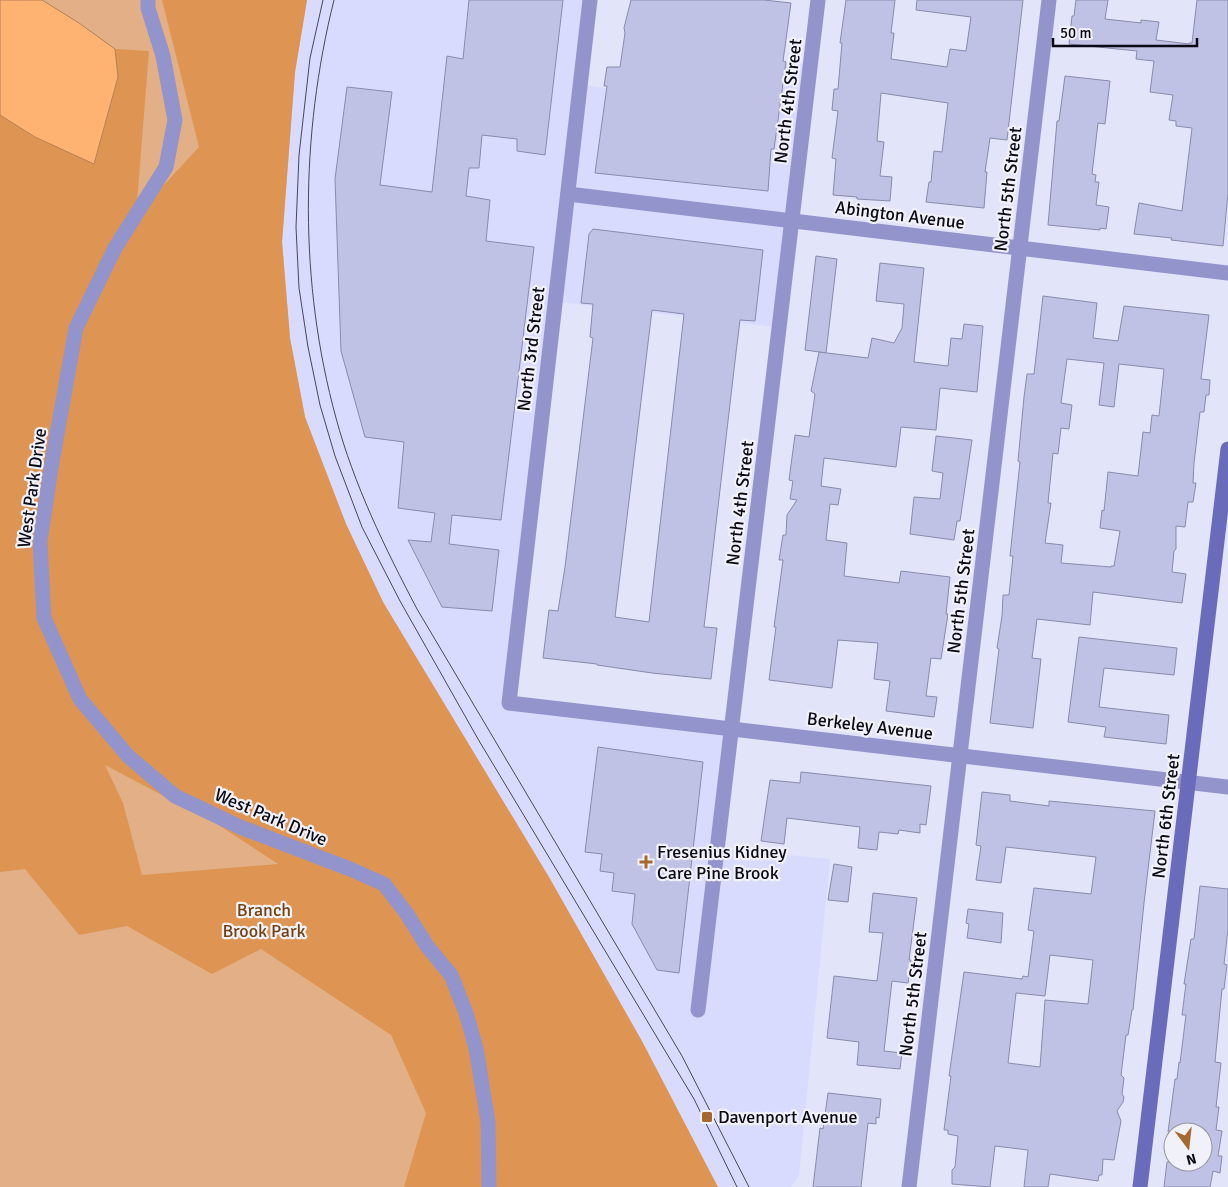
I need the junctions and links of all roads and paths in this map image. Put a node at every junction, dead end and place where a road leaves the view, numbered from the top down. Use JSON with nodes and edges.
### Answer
{"nodes":[{"id":1,"x":148,"y":0,"type":"edge"},
{"id":2,"x":590,"y":0,"type":"edge"},
{"id":3,"x":818,"y":0,"type":"edge"},
{"id":4,"x":1049,"y":0,"type":"edge"},
{"id":5,"x":568,"y":194,"type":"junction"},
{"id":6,"x":792,"y":221,"type":"junction"},
{"id":7,"x":1020,"y":248,"type":"junction"},
{"id":8,"x":1228,"y":273,"type":"edge"},
{"id":9,"x":1228,"y":449,"type":"edge"},
{"id":10,"x":509,"y":703,"type":"joint"},
{"id":11,"x":732,"y":729,"type":"junction"},
{"id":12,"x":960,"y":756,"type":"junction"},
{"id":13,"x":1189,"y":782,"type":"junction"},
{"id":14,"x":1228,"y":787,"type":"edge"},
{"id":15,"x":698,"y":1010,"type":"dead end"},
{"id":16,"x":489,"y":1187,"type":"edge"},
{"id":17,"x":909,"y":1187,"type":"edge"},
{"id":18,"x":1140,"y":1187,"type":"edge"}],
"edges":[{"from":1,"to":16,"type":"street","name":"West Park Drive"},
{"from":2,"to":5,"type":"street","name":"North 3rd Street"},
{"from":3,"to":6,"type":"street","name":"North 4th Street"},
{"from":4,"to":7,"type":"street","name":"North 5th Street"},
{"from":5,"to":6,"type":"street","name":"Abington Avenue"},
{"from":5,"to":10,"type":"street","name":"North 3rd Street"},
{"from":6,"to":7,"type":"street","name":"Abington Avenue"},
{"from":6,"to":11,"type":"street","name":"North 4th Street"},
{"from":7,"to":8,"type":"street","name":"Abington Avenue"},
{"from":7,"to":12,"type":"street","name":"North 5th Street"},
{"from":9,"to":13,"type":"street","name":"North 6th Street"},
{"from":10,"to":11,"type":"street","name":"Berkeley Avenue"},
{"from":11,"to":12,"type":"street","name":"Berkeley Avenue"},
{"from":11,"to":15,"type":"street","name":"North 4th Street"},
{"from":12,"to":13,"type":"street","name":"Berkeley Avenue"},
{"from":12,"to":17,"type":"street","name":"North 5th Street"},
{"from":13,"to":14,"type":"street","name":"Berkeley Avenue"},
{"from":13,"to":18,"type":"street","name":"North 6th Street"}]}
